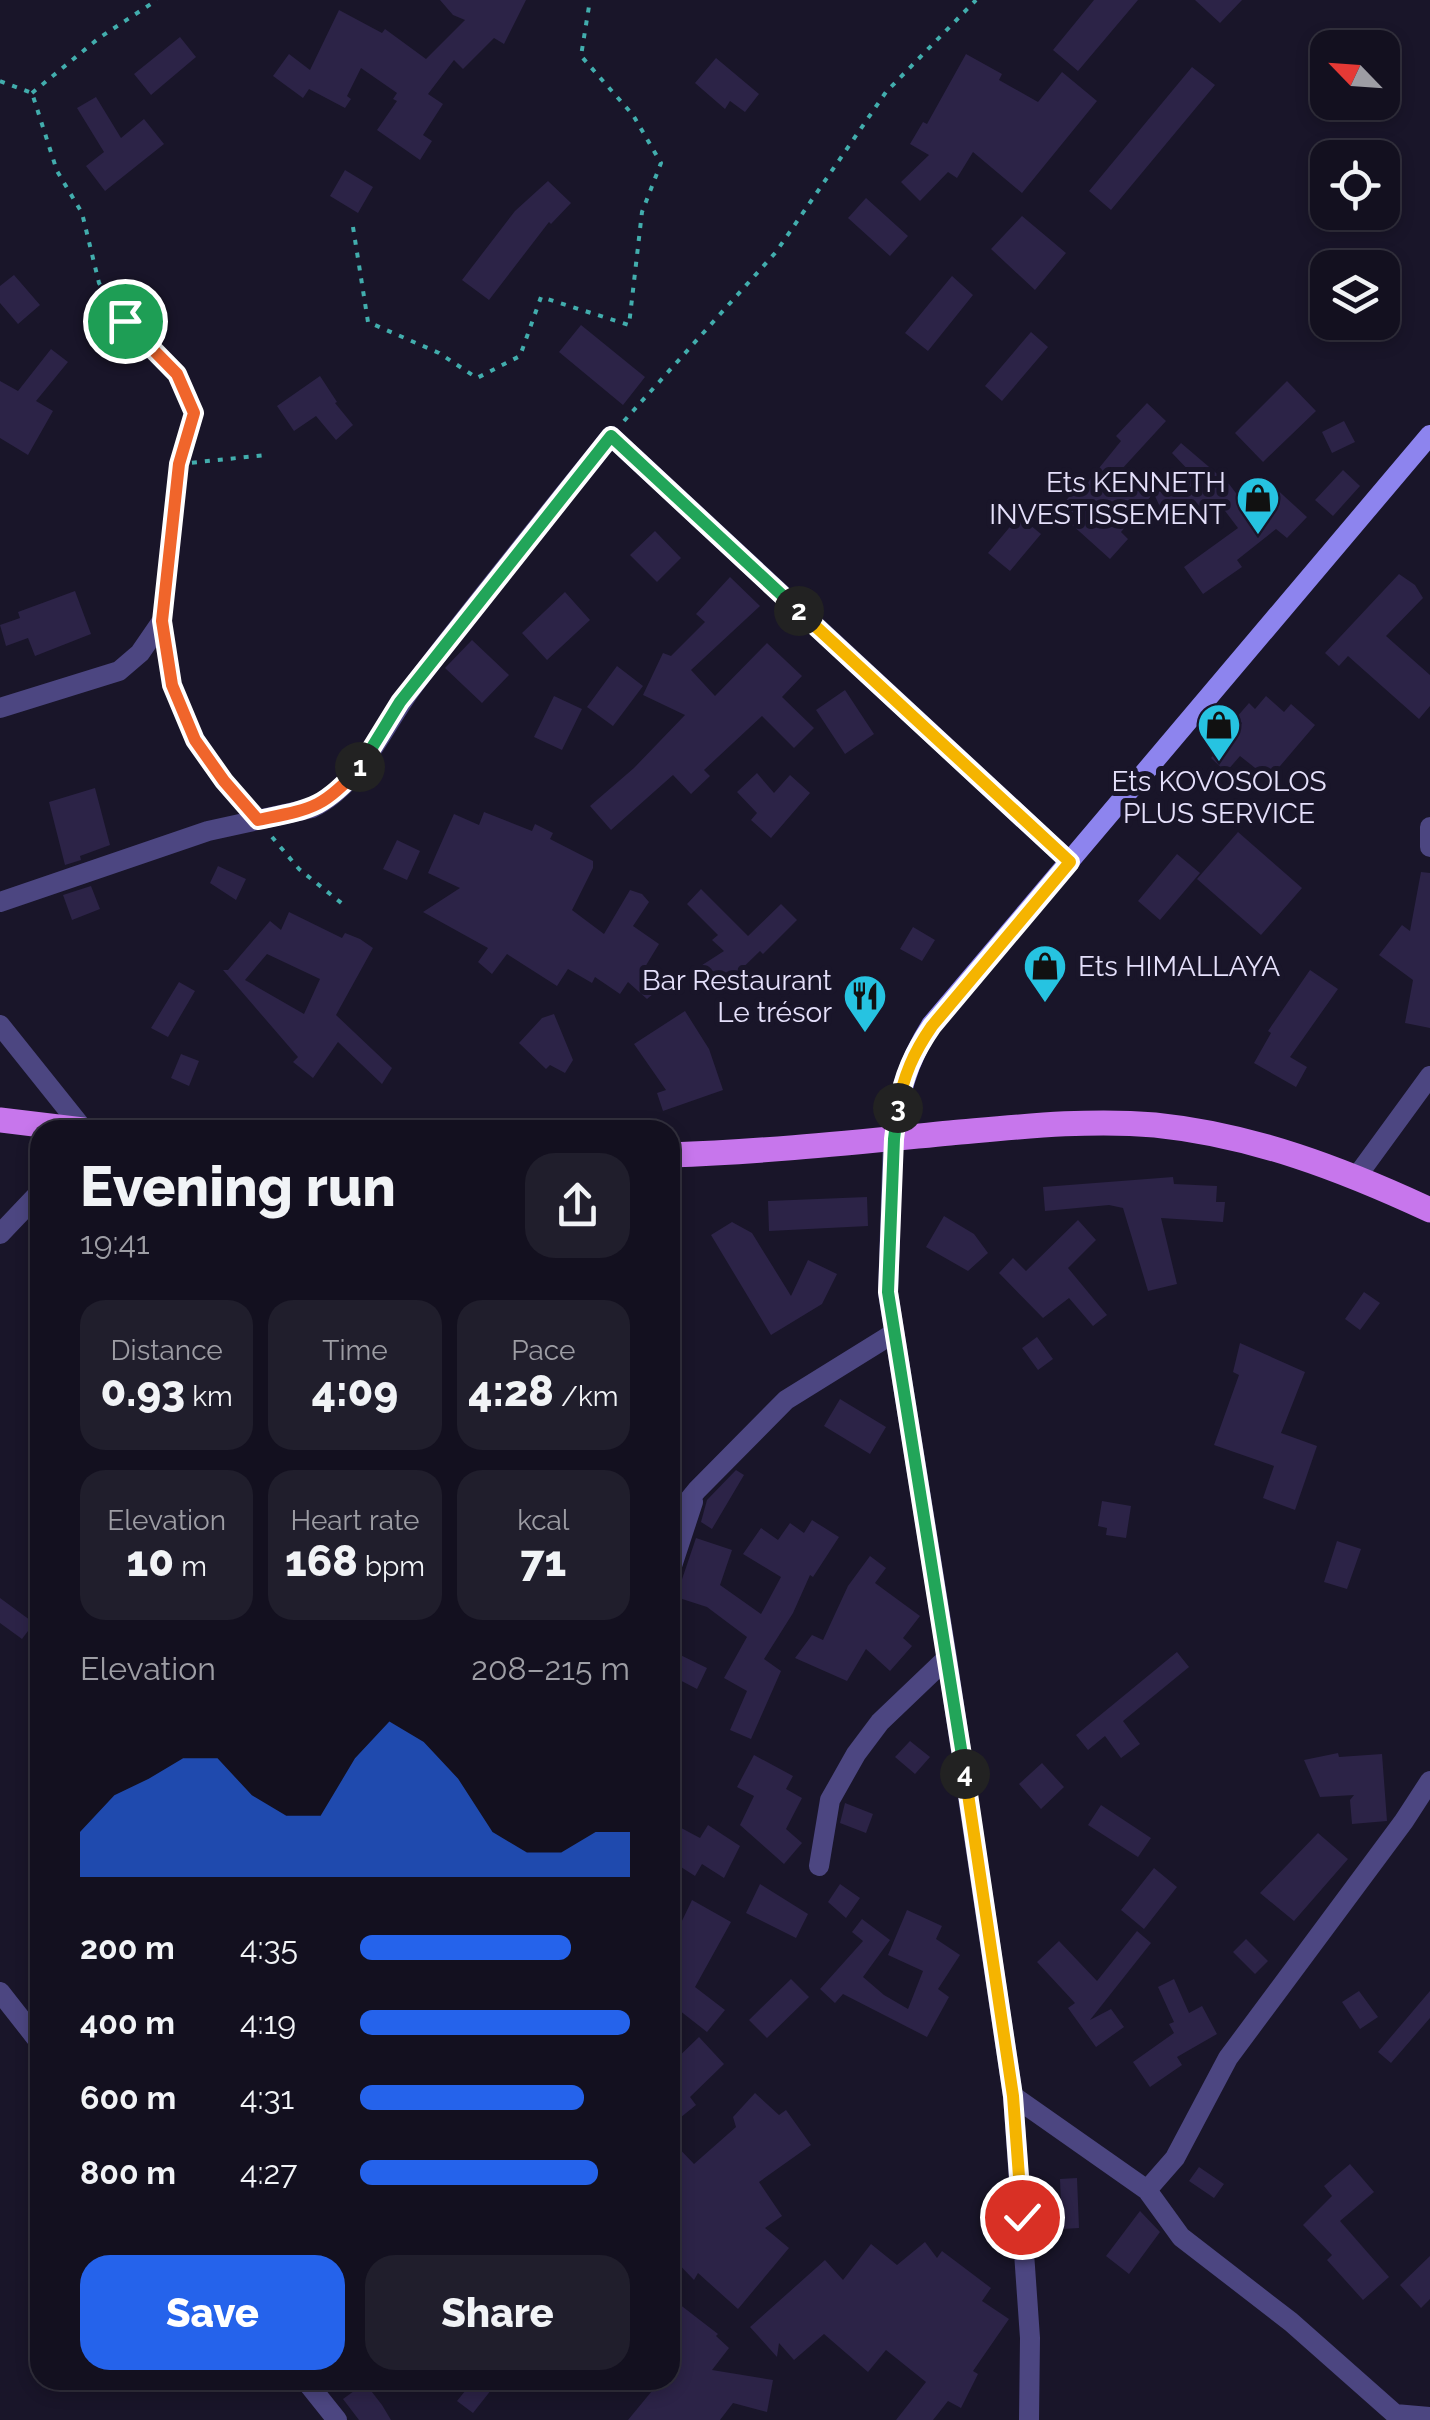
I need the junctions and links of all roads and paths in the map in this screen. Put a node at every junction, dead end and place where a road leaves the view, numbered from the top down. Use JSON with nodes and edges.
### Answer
{"nodes":[{"id":1,"x":157,"y":0,"type":"edge"},
{"id":2,"x":590,"y":0,"type":"edge"},
{"id":3,"x":976,"y":0,"type":"edge"},
{"id":4,"x":0,"y":81,"type":"edge"},
{"id":5,"x":32,"y":93,"type":"junction"},
{"id":6,"x":353,"y":227,"type":"dead end"},
{"id":7,"x":1430,"y":435,"type":"edge"},
{"id":8,"x":611,"y":436,"type":"junction"},
{"id":9,"x":266,"y":455,"type":"dead end"},
{"id":10,"x":179,"y":464,"type":"junction"},
{"id":11,"x":162,"y":621,"type":"junction"},
{"id":12,"x":0,"y":708,"type":"edge"},
{"id":13,"x":258,"y":820,"type":"junction"},
{"id":14,"x":1430,"y":827,"type":"edge"},
{"id":15,"x":1430,"y":846,"type":"edge"},
{"id":16,"x":1070,"y":862,"type":"junction"},
{"id":17,"x":0,"y":902,"type":"edge"},
{"id":18,"x":345,"y":906,"type":"dead end"},
{"id":19,"x":0,"y":1025,"type":"edge"},
{"id":20,"x":1430,"y":1076,"type":"edge"},
{"id":21,"x":0,"y":1120,"type":"edge"},
{"id":22,"x":76,"y":1120,"type":"edge"},
{"id":23,"x":30,"y":1124,"type":"edge"},
{"id":24,"x":894,"y":1139,"type":"junction"},
{"id":25,"x":680,"y":1155,"type":"edge"},
{"id":26,"x":1357,"y":1176,"type":"junction"},
{"id":27,"x":30,"y":1202,"type":"edge"},
{"id":28,"x":1430,"y":1210,"type":"edge"},
{"id":29,"x":0,"y":1234,"type":"edge"},
{"id":30,"x":894,"y":1333,"type":"junction"},
{"id":31,"x":698,"y":1490,"type":"junction"},
{"id":32,"x":680,"y":1511,"type":"edge"},
{"id":33,"x":680,"y":1543,"type":"edge"},
{"id":34,"x":947,"y":1658,"type":"junction"},
{"id":35,"x":1430,"y":1781,"type":"edge"},
{"id":36,"x":819,"y":1866,"type":"dead end"},
{"id":37,"x":0,"y":1992,"type":"edge"},
{"id":38,"x":30,"y":2030,"type":"edge"},
{"id":39,"x":1013,"y":2096,"type":"junction"},
{"id":40,"x":1146,"y":2190,"type":"junction"},
{"id":41,"x":314,"y":2390,"type":"edge"},
{"id":42,"x":1430,"y":2417,"type":"edge"},
{"id":43,"x":337,"y":2420,"type":"edge"},
{"id":44,"x":1030,"y":2420,"type":"edge"}],
"edges":[{"from":1,"to":5,"type":"path"},
{"from":2,"to":6,"type":"path"},
{"from":3,"to":8,"type":"path"},
{"from":4,"to":5,"type":"path"},
{"from":5,"to":10,"type":"path"},
{"from":7,"to":16,"type":"main road"},
{"from":8,"to":13,"type":"street"},
{"from":8,"to":16,"type":"street"},
{"from":9,"to":10,"type":"path"},
{"from":10,"to":11,"type":"path"},
{"from":11,"to":12,"type":"street"},
{"from":11,"to":13,"type":"path"},
{"from":13,"to":17,"type":"street"},
{"from":13,"to":18,"type":"path"},
{"from":14,"to":15,"type":"street"},
{"from":16,"to":24,"type":"main road"},
{"from":19,"to":22,"type":"street"},
{"from":20,"to":26,"type":"street"},
{"from":21,"to":23,"type":"main road"},
{"from":24,"to":25,"type":"main road"},
{"from":24,"to":26,"type":"main road"},
{"from":24,"to":30,"type":"street"},
{"from":26,"to":28,"type":"main road"},
{"from":27,"to":29,"type":"street"},
{"from":30,"to":31,"type":"street"},
{"from":30,"to":34,"type":"street"},
{"from":31,"to":32,"type":"street"},
{"from":31,"to":33,"type":"street"},
{"from":34,"to":36,"type":"street"},
{"from":34,"to":39,"type":"street"},
{"from":35,"to":40,"type":"street"},
{"from":37,"to":38,"type":"street"},
{"from":39,"to":40,"type":"street"},
{"from":39,"to":44,"type":"street"},
{"from":40,"to":42,"type":"street"},
{"from":41,"to":43,"type":"street"}]}
